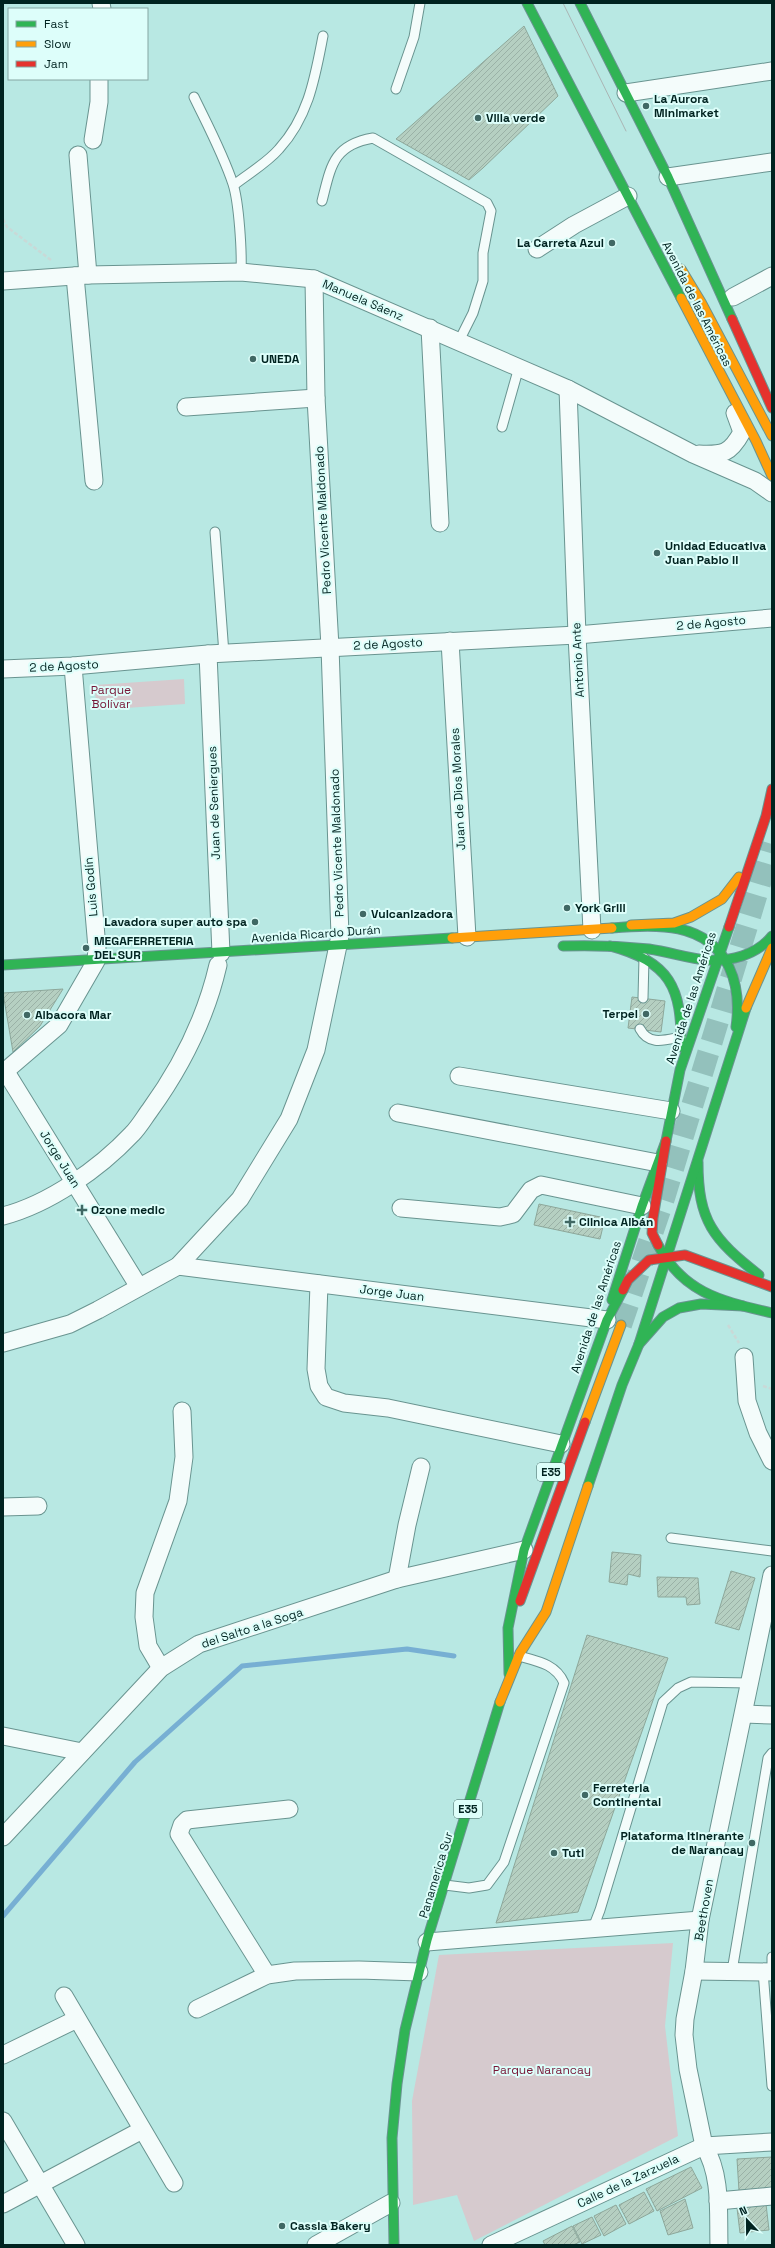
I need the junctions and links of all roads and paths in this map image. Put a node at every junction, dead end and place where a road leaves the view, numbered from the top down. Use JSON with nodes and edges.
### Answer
{"nodes":[{"id":1,"x":420,"y":3,"type":"edge"},
{"id":2,"x":527,"y":3,"type":"edge"},
{"id":3,"x":581,"y":3,"type":"edge"},
{"id":4,"x":323,"y":36,"type":"dead end"},
{"id":5,"x":772,"y":71,"type":"edge"},
{"id":6,"x":99,"y":80,"type":"edge"},
{"id":7,"x":396,"y":89,"type":"dead end"},
{"id":8,"x":626,"y":92,"type":"junction"},
{"id":9,"x":194,"y":97,"type":"dead end"},
{"id":10,"x":93,"y":140,"type":"dead end"},
{"id":11,"x":601,"y":143,"type":"junction"},
{"id":12,"x":78,"y":155,"type":"dead end"},
{"id":13,"x":772,"y":162,"type":"edge"},
{"id":14,"x":668,"y":177,"type":"junction"},
{"id":15,"x":234,"y":185,"type":"junction"},
{"id":16,"x":628,"y":196,"type":"junction"},
{"id":17,"x":322,"y":202,"type":"dead end"},
{"id":18,"x":3,"y":219,"type":"edge"},
{"id":19,"x":688,"y":223,"type":"junction"},
{"id":20,"x":660,"y":236,"type":"dead end"},
{"id":21,"x":537,"y":249,"type":"dead end"},
{"id":22,"x":676,"y":262,"type":"dead end"},
{"id":23,"x":241,"y":272,"type":"junction"},
{"id":24,"x":82,"y":275,"type":"junction"},
{"id":25,"x":772,"y":276,"type":"edge"},
{"id":26,"x":314,"y":279,"type":"junction"},
{"id":27,"x":3,"y":281,"type":"edge"},
{"id":28,"x":735,"y":300,"type":"joint"},
{"id":29,"x":430,"y":328,"type":"junction"},
{"id":30,"x":459,"y":341,"type":"junction"},
{"id":31,"x":519,"y":367,"type":"junction"},
{"id":32,"x":725,"y":383,"type":"junction"},
{"id":33,"x":568,"y":389,"type":"junction"},
{"id":34,"x":316,"y":398,"type":"junction"},
{"id":35,"x":186,"y":407,"type":"dead end"},
{"id":36,"x":772,"y":408,"type":"edge"},
{"id":37,"x":502,"y":427,"type":"dead end"},
{"id":38,"x":772,"y":436,"type":"edge"},
{"id":39,"x":693,"y":454,"type":"junction"},
{"id":40,"x":772,"y":476,"type":"edge"},
{"id":41,"x":94,"y":481,"type":"dead end"},
{"id":42,"x":772,"y":493,"type":"edge"},
{"id":43,"x":440,"y":523,"type":"dead end"},
{"id":44,"x":215,"y":532,"type":"dead end"},
{"id":45,"x":772,"y":618,"type":"edge"},
{"id":46,"x":576,"y":635,"type":"junction"},
{"id":47,"x":450,"y":641,"type":"junction"},
{"id":48,"x":330,"y":647,"type":"junction"},
{"id":49,"x":216,"y":654,"type":"junction"},
{"id":50,"x":73,"y":666,"type":"junction"},
{"id":51,"x":3,"y":669,"type":"edge"},
{"id":52,"x":772,"y":789,"type":"edge"},
{"id":53,"x":748,"y":865,"type":"junction"},
{"id":54,"x":631,"y":925,"type":"junction"},
{"id":55,"x":592,"y":930,"type":"junction"},
{"id":56,"x":772,"y":936,"type":"edge"},
{"id":57,"x":467,"y":937,"type":"junction"},
{"id":58,"x":610,"y":946,"type":"junction"},
{"id":59,"x":555,"y":947,"type":"dead end"},
{"id":60,"x":772,"y":948,"type":"edge"},
{"id":61,"x":720,"y":949,"type":"junction"},
{"id":62,"x":337,"y":956,"type":"junction"},
{"id":63,"x":644,"y":957,"type":"junction"},
{"id":64,"x":728,"y":961,"type":"junction"},
{"id":65,"x":219,"y":962,"type":"junction"},
{"id":66,"x":717,"y":963,"type":"junction"},
{"id":67,"x":3,"y":965,"type":"edge"},
{"id":68,"x":90,"y":970,"type":"junction"},
{"id":69,"x":643,"y":998,"type":"dead end"},
{"id":70,"x":640,"y":1029,"type":"dead end"},
{"id":71,"x":681,"y":1037,"type":"junction"},
{"id":72,"x":730,"y":1053,"type":"junction"},
{"id":73,"x":680,"y":1070,"type":"junction"},
{"id":74,"x":5,"y":1073,"type":"edge"},
{"id":75,"x":459,"y":1076,"type":"dead end"},
{"id":76,"x":671,"y":1111,"type":"junction"},
{"id":77,"x":398,"y":1113,"type":"dead end"},
{"id":78,"x":666,"y":1141,"type":"junction"},
{"id":79,"x":698,"y":1162,"type":"junction"},
{"id":80,"x":658,"y":1163,"type":"junction"},
{"id":81,"x":75,"y":1183,"type":"junction"},
{"id":82,"x":642,"y":1206,"type":"junction"},
{"id":83,"x":401,"y":1208,"type":"dead end"},
{"id":84,"x":3,"y":1216,"type":"edge"},
{"id":85,"x":667,"y":1257,"type":"junction"},
{"id":86,"x":178,"y":1266,"type":"junction"},
{"id":87,"x":319,"y":1284,"type":"junction"},
{"id":88,"x":772,"y":1286,"type":"edge"},
{"id":89,"x":139,"y":1287,"type":"junction"},
{"id":90,"x":743,"y":1306,"type":"junction"},
{"id":91,"x":772,"y":1313,"type":"edge"},
{"id":92,"x":618,"y":1324,"type":"junction"},
{"id":93,"x":3,"y":1343,"type":"edge"},
{"id":94,"x":639,"y":1344,"type":"junction"},
{"id":95,"x":744,"y":1356,"type":"dead end"},
{"id":96,"x":182,"y":1411,"type":"dead end"},
{"id":97,"x":591,"y":1434,"type":"dead end"},
{"id":98,"x":561,"y":1444,"type":"junction"},
{"id":99,"x":772,"y":1461,"type":"edge"},
{"id":100,"x":421,"y":1467,"type":"dead end"},
{"id":101,"x":38,"y":1506,"type":"dead end"},
{"id":102,"x":3,"y":1507,"type":"edge"},
{"id":103,"x":671,"y":1538,"type":"dead end"},
{"id":104,"x":524,"y":1550,"type":"junction"},
{"id":105,"x":772,"y":1551,"type":"edge"},
{"id":106,"x":772,"y":1576,"type":"edge"},
{"id":107,"x":397,"y":1579,"type":"junction"},
{"id":108,"x":539,"y":1602,"type":"dead end"},
{"id":109,"x":508,"y":1628,"type":"junction"},
{"id":110,"x":531,"y":1631,"type":"junction"},
{"id":111,"x":519,"y":1656,"type":"junction"},
{"id":112,"x":160,"y":1668,"type":"junction"},
{"id":113,"x":509,"y":1677,"type":"junction"},
{"id":114,"x":750,"y":1683,"type":"junction"},
{"id":115,"x":744,"y":1714,"type":"junction"},
{"id":116,"x":772,"y":1715,"type":"edge"},
{"id":117,"x":3,"y":1736,"type":"edge"},
{"id":118,"x":82,"y":1752,"type":"junction"},
{"id":119,"x":772,"y":1753,"type":"edge"},
{"id":120,"x":289,"y":1809,"type":"dead end"},
{"id":121,"x":3,"y":1837,"type":"edge"},
{"id":122,"x":445,"y":1885,"type":"junction"},
{"id":123,"x":700,"y":1920,"type":"junction"},
{"id":124,"x":592,"y":1928,"type":"junction"},
{"id":125,"x":428,"y":1942,"type":"junction"},
{"id":126,"x":770,"y":1968,"type":"edge"},
{"id":127,"x":694,"y":1971,"type":"junction"},
{"id":128,"x":732,"y":1971,"type":"junction"},
{"id":129,"x":419,"y":1972,"type":"junction"},
{"id":130,"x":267,"y":1975,"type":"junction"},
{"id":131,"x":64,"y":1996,"type":"dead end"},
{"id":132,"x":197,"y":2010,"type":"dead end"},
{"id":133,"x":77,"y":2019,"type":"junction"},
{"id":134,"x":3,"y":2055,"type":"edge"},
{"id":135,"x":772,"y":2086,"type":"edge"},
{"id":136,"x":3,"y":2121,"type":"edge"},
{"id":137,"x":142,"y":2130,"type":"junction"},
{"id":138,"x":772,"y":2142,"type":"edge"},
{"id":139,"x":704,"y":2146,"type":"junction"},
{"id":140,"x":40,"y":2183,"type":"junction"},
{"id":141,"x":174,"y":2183,"type":"dead end"},
{"id":142,"x":772,"y":2196,"type":"edge"},
{"id":143,"x":718,"y":2201,"type":"junction"},
{"id":144,"x":391,"y":2203,"type":"junction"},
{"id":145,"x":3,"y":2204,"type":"edge"},
{"id":146,"x":334,"y":2239,"type":"edge"},
{"id":147,"x":76,"y":2245,"type":"edge"},
{"id":148,"x":316,"y":2245,"type":"edge"},
{"id":149,"x":394,"y":2245,"type":"edge"},
{"id":150,"x":491,"y":2245,"type":"edge"},
{"id":151,"x":718,"y":2245,"type":"edge"}],
"edges":[{"from":1,"to":7,"type":"lane"},
{"from":2,"to":11,"type":"main road","name":"Avenida de las Américas"},
{"from":3,"to":8,"type":"main road","name":"Avenida de las Américas"},
{"from":4,"to":15,"type":"lane"},
{"from":5,"to":8,"type":"street"},
{"from":6,"to":10,"type":"street"},
{"from":8,"to":14,"type":"main road","name":"Avenida de las Américas"},
{"from":9,"to":15,"type":"lane"},
{"from":11,"to":16,"type":"main road","name":"Avenida de las Américas"},
{"from":11,"to":20,"type":"main road","name":"Avenida de las Américas"},
{"from":12,"to":24,"type":"street"},
{"from":13,"to":14,"type":"street"},
{"from":14,"to":19,"type":"main road","name":"Avenida de las Américas"},
{"from":15,"to":23,"type":"lane"},
{"from":16,"to":21,"type":"street"},
{"from":16,"to":32,"type":"main road","name":"Avenida de las Américas"},
{"from":17,"to":30,"type":"lane"},
{"from":18,"to":24,"type":"path"},
{"from":19,"to":28,"type":"main road","name":"Avenida de las Américas"},
{"from":19,"to":36,"type":"main road","name":"Avenida de las Américas"},
{"from":22,"to":38,"type":"main road","name":"Avenida de las Américas"},
{"from":23,"to":24,"type":"street","name":"Manuela Sáenz"},
{"from":23,"to":26,"type":"street","name":"Manuela Sáenz"},
{"from":24,"to":27,"type":"street","name":"Manuela Sáenz"},
{"from":24,"to":41,"type":"street"},
{"from":25,"to":28,"type":"street"},
{"from":26,"to":29,"type":"street","name":"Manuela Sáenz"},
{"from":26,"to":34,"type":"street","name":"Pedro Vicente Maldonado"},
{"from":29,"to":30,"type":"street","name":"Manuela Sáenz"},
{"from":29,"to":43,"type":"street"},
{"from":30,"to":31,"type":"street","name":"Manuela Sáenz"},
{"from":31,"to":33,"type":"street","name":"Manuela Sáenz"},
{"from":31,"to":37,"type":"lane"},
{"from":32,"to":39,"type":"street","name":"Manuela Sáenz"},
{"from":32,"to":40,"type":"main road","name":"Avenida de las Américas"},
{"from":33,"to":39,"type":"street","name":"Manuela Sáenz"},
{"from":33,"to":46,"type":"street","name":"Antonio Ante"},
{"from":34,"to":35,"type":"street"},
{"from":34,"to":48,"type":"street","name":"Pedro Vicente Maldonado"},
{"from":39,"to":42,"type":"street","name":"Manuela Sáenz"},
{"from":44,"to":49,"type":"lane"},
{"from":45,"to":46,"type":"street","name":"2 de Agosto"},
{"from":46,"to":47,"type":"street","name":"2 de Agosto"},
{"from":46,"to":55,"type":"street","name":"Antonio Ante"},
{"from":47,"to":48,"type":"street","name":"2 de Agosto"},
{"from":47,"to":57,"type":"street","name":"Juan de Dios Morales"},
{"from":48,"to":49,"type":"street","name":"2 de Agosto"},
{"from":48,"to":62,"type":"street","name":"Pedro Vicente Maldonado"},
{"from":49,"to":50,"type":"street","name":"2 de Agosto"},
{"from":49,"to":65,"type":"street","name":"Juan de Seniergues"},
{"from":50,"to":51,"type":"street","name":"2 de Agosto"},
{"from":50,"to":68,"type":"street","name":"Luis Godín"},
{"from":52,"to":53,"type":"main road","name":"Avenida de las Américas"},
{"from":53,"to":54,"type":"main road"},
{"from":53,"to":61,"type":"main road","name":"Avenida de las Américas"},
{"from":54,"to":55,"type":"main road","name":"Avenida Ricardo Durán"},
{"from":54,"to":61,"type":"main road"},
{"from":55,"to":57,"type":"main road","name":"Avenida Ricardo Durán"},
{"from":56,"to":64,"type":"main road"},
{"from":57,"to":62,"type":"main road","name":"Avenida Ricardo Durán"},
{"from":58,"to":59,"type":"main road"},
{"from":58,"to":63,"type":"main road"},
{"from":58,"to":66,"type":"main road"},
{"from":60,"to":72,"type":"main road"},
{"from":61,"to":64,"type":"main road"},
{"from":61,"to":66,"type":"main road","name":"Avenida de las Américas"},
{"from":62,"to":65,"type":"main road","name":"Avenida Ricardo Durán"},
{"from":62,"to":86,"type":"street","name":"Pedro Vicente Maldonado"},
{"from":63,"to":69,"type":"lane"},
{"from":63,"to":71,"type":"main road"},
{"from":64,"to":66,"type":"main road"},
{"from":64,"to":72,"type":"main road"},
{"from":65,"to":68,"type":"main road","name":"Avenida Ricardo Durán"},
{"from":65,"to":81,"type":"street","name":"Juan de Seniergues"},
{"from":66,"to":73,"type":"main road","name":"Avenida de las Américas"},
{"from":67,"to":68,"type":"main road","name":"Avenida Ricardo Durán"},
{"from":68,"to":74,"type":"street","name":"Luis Godín"},
{"from":70,"to":71,"type":"lane"},
{"from":71,"to":73,"type":"main road"},
{"from":72,"to":79,"type":"main road"},
{"from":73,"to":76,"type":"main road","name":"Avenida de las Américas"},
{"from":74,"to":81,"type":"street","name":"Jorge Juan"},
{"from":75,"to":76,"type":"street"},
{"from":76,"to":78,"type":"main road","name":"Avenida de las Américas"},
{"from":77,"to":80,"type":"street"},
{"from":78,"to":80,"type":"main road","name":"Avenida de las Américas"},
{"from":78,"to":85,"type":"main road"},
{"from":79,"to":85,"type":"main road"},
{"from":79,"to":88,"type":"main road"},
{"from":80,"to":82,"type":"main road","name":"Avenida de las Américas"},
{"from":81,"to":84,"type":"street","name":"Juan de Seniergues"},
{"from":81,"to":89,"type":"street","name":"Jorge Juan"},
{"from":82,"to":83,"type":"street"},
{"from":82,"to":92,"type":"main road","name":"Avenida de las Américas"},
{"from":85,"to":88,"type":"main road","number":"E35"},
{"from":85,"to":90,"type":"main road"},
{"from":85,"to":92,"type":"main road","number":"E35"},
{"from":85,"to":94,"type":"main road"},
{"from":86,"to":87,"type":"street","name":"Jorge Juan"},
{"from":86,"to":89,"type":"street","name":"Pedro Vicente Maldonado"},
{"from":87,"to":92,"type":"street","name":"Jorge Juan"},
{"from":87,"to":98,"type":"street"},
{"from":89,"to":93,"type":"street","name":"Pedro Vicente Maldonado"},
{"from":90,"to":91,"type":"main road","number":"E35"},
{"from":90,"to":94,"type":"main road","number":"E35"},
{"from":92,"to":97,"type":"main road","name":"Avenida de las Américas"},
{"from":92,"to":98,"type":"main road","name":"Avenida de las Américas","number":"E35"},
{"from":92,"to":109,"type":"main road","name":"Avenida de las Américas"},
{"from":94,"to":110,"type":"main road","number":"E35"},
{"from":95,"to":99,"type":"street"},
{"from":96,"to":112,"type":"street"},
{"from":98,"to":104,"type":"main road","name":"Avenida de las Américas","number":"E35"},
{"from":100,"to":107,"type":"street"},
{"from":101,"to":102,"type":"street"},
{"from":103,"to":105,"type":"lane"},
{"from":104,"to":107,"type":"street","name":"del Salto a la Soga"},
{"from":104,"to":109,"type":"main road","name":"Avenida de las Américas","number":"E35"},
{"from":106,"to":114,"type":"street","name":"Beethoven"},
{"from":107,"to":112,"type":"street","name":"del Salto a la Soga"},
{"from":108,"to":110,"type":"main road"},
{"from":109,"to":113,"type":"main road","name":"Avenida de las Américas","number":"E35"},
{"from":110,"to":111,"type":"main road","number":"E35"},
{"from":111,"to":113,"type":"main road","number":"E35"},
{"from":111,"to":122,"type":"lane"},
{"from":112,"to":118,"type":"street","name":"del Salto a la Soga"},
{"from":113,"to":122,"type":"main road","name":"Panamerica Sur","number":"E35"},
{"from":114,"to":115,"type":"street","name":"Beethoven"},
{"from":114,"to":124,"type":"lane"},
{"from":115,"to":116,"type":"street"},
{"from":115,"to":123,"type":"street","name":"Beethoven"},
{"from":117,"to":118,"type":"street"},
{"from":118,"to":121,"type":"street","name":"del Salto a la Soga"},
{"from":119,"to":128,"type":"lane"},
{"from":120,"to":130,"type":"street"},
{"from":122,"to":125,"type":"main road","name":"Panamerica Sur","number":"E35"},
{"from":123,"to":124,"type":"street"},
{"from":123,"to":127,"type":"street","name":"Beethoven"},
{"from":124,"to":125,"type":"street"},
{"from":125,"to":129,"type":"main road","number":"E35"},
{"from":126,"to":128,"type":"street"},
{"from":126,"to":135,"type":"lane"},
{"from":127,"to":128,"type":"street"},
{"from":127,"to":139,"type":"street","name":"Beethoven"},
{"from":129,"to":130,"type":"street"},
{"from":129,"to":144,"type":"main road","number":"E35"},
{"from":130,"to":132,"type":"street"},
{"from":131,"to":133,"type":"street"},
{"from":133,"to":134,"type":"street"},
{"from":133,"to":137,"type":"street"},
{"from":136,"to":140,"type":"street"},
{"from":137,"to":140,"type":"street"},
{"from":137,"to":141,"type":"street"},
{"from":138,"to":139,"type":"street","name":"Calle de la Zarzuela"},
{"from":139,"to":143,"type":"street","name":"Beethoven"},
{"from":139,"to":150,"type":"street","name":"Calle de la Zarzuela"},
{"from":140,"to":145,"type":"street"},
{"from":140,"to":147,"type":"street"},
{"from":142,"to":143,"type":"street"},
{"from":143,"to":151,"type":"street","name":"Beethoven"},
{"from":144,"to":146,"type":"street"},
{"from":144,"to":149,"type":"main road","number":"E35"},
{"from":146,"to":148,"type":"street"}]}
